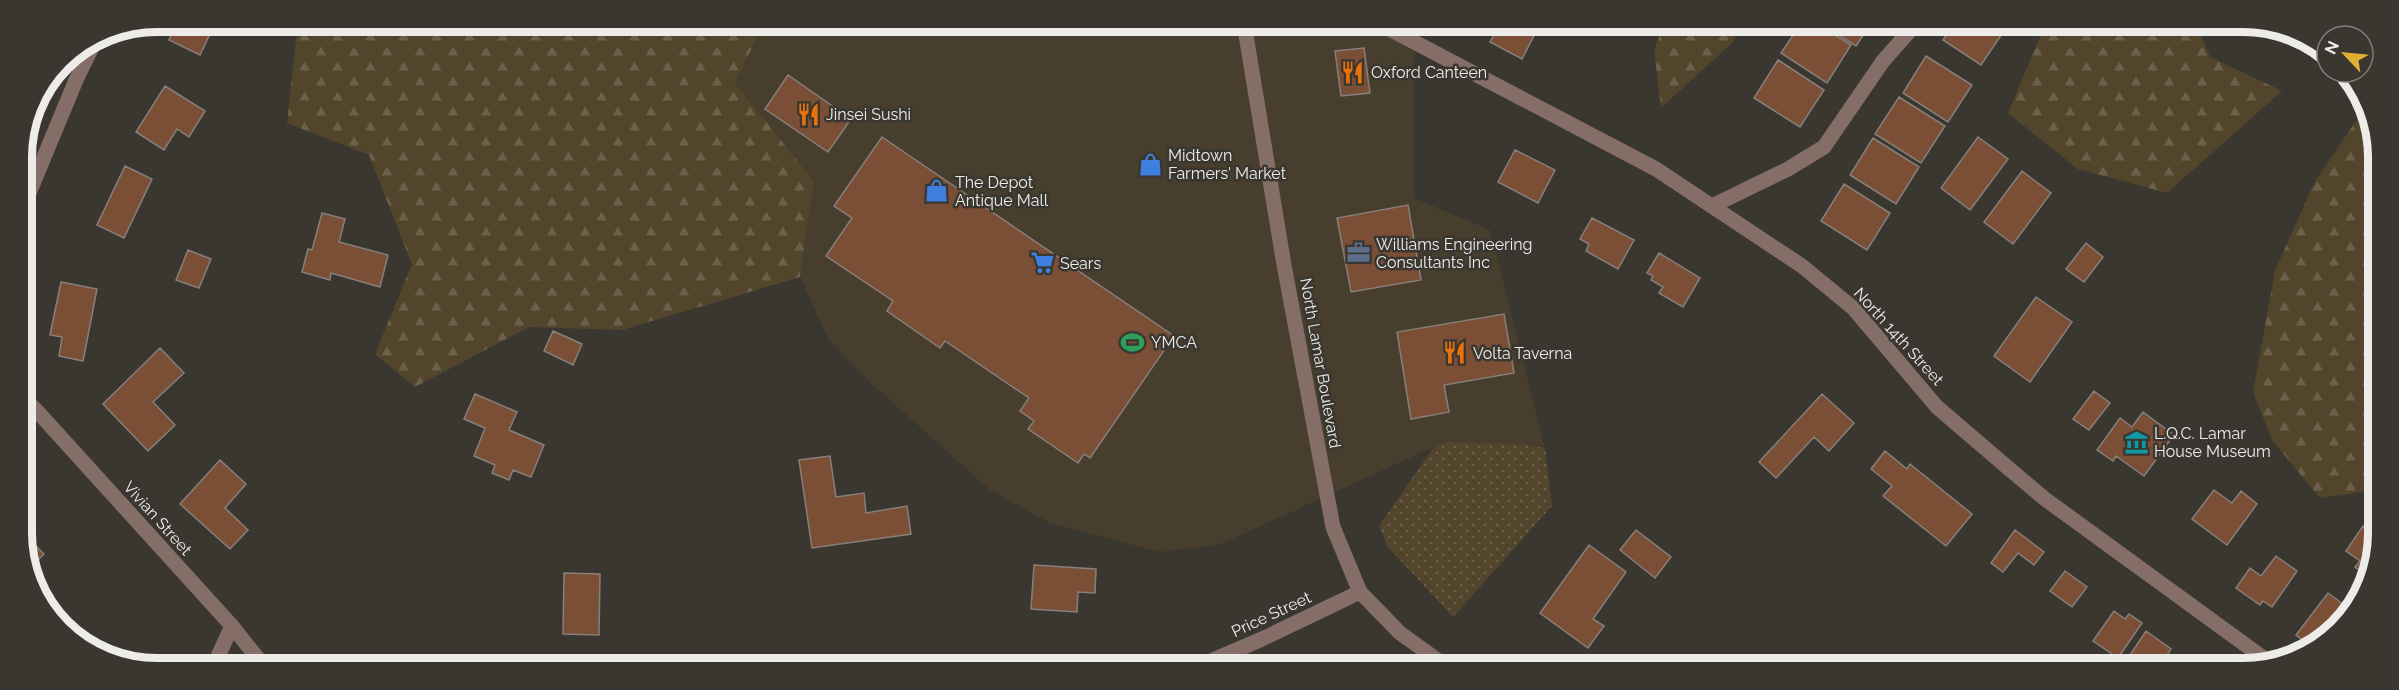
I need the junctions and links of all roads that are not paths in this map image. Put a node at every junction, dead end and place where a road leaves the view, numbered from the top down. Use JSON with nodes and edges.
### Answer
{"nodes":[{"id":1,"x":1245,"y":32,"type":"edge"},
{"id":2,"x":1395,"y":32,"type":"edge"},
{"id":3,"x":1909,"y":32,"type":"edge"},
{"id":4,"x":90,"y":51,"type":"edge"},
{"id":5,"x":32,"y":186,"type":"edge"},
{"id":6,"x":1712,"y":206,"type":"junction"},
{"id":7,"x":32,"y":406,"type":"edge"},
{"id":8,"x":1360,"y":592,"type":"junction"},
{"id":9,"x":232,"y":626,"type":"junction"},
{"id":10,"x":2262,"y":657,"type":"edge"},
{"id":11,"x":217,"y":658,"type":"edge"},
{"id":12,"x":257,"y":658,"type":"edge"},
{"id":13,"x":1218,"y":658,"type":"edge"},
{"id":14,"x":1435,"y":658,"type":"edge"}],
"edges":[{"from":1,"to":8,"type":"street","name":"North Lamar Boulevard"},
{"from":2,"to":6,"type":"street","name":"North 14th Street"},
{"from":3,"to":6,"type":"street"},
{"from":4,"to":5,"type":"street"},
{"from":6,"to":10,"type":"street","name":"North 14th Street"},
{"from":7,"to":9,"type":"street","name":"Vivian Street"},
{"from":8,"to":13,"type":"street","name":"Price Street"},
{"from":8,"to":14,"type":"street","name":"North Lamar Boulevard"},
{"from":9,"to":11,"type":"street"},
{"from":9,"to":12,"type":"street","name":"Vivian Street"}]}
